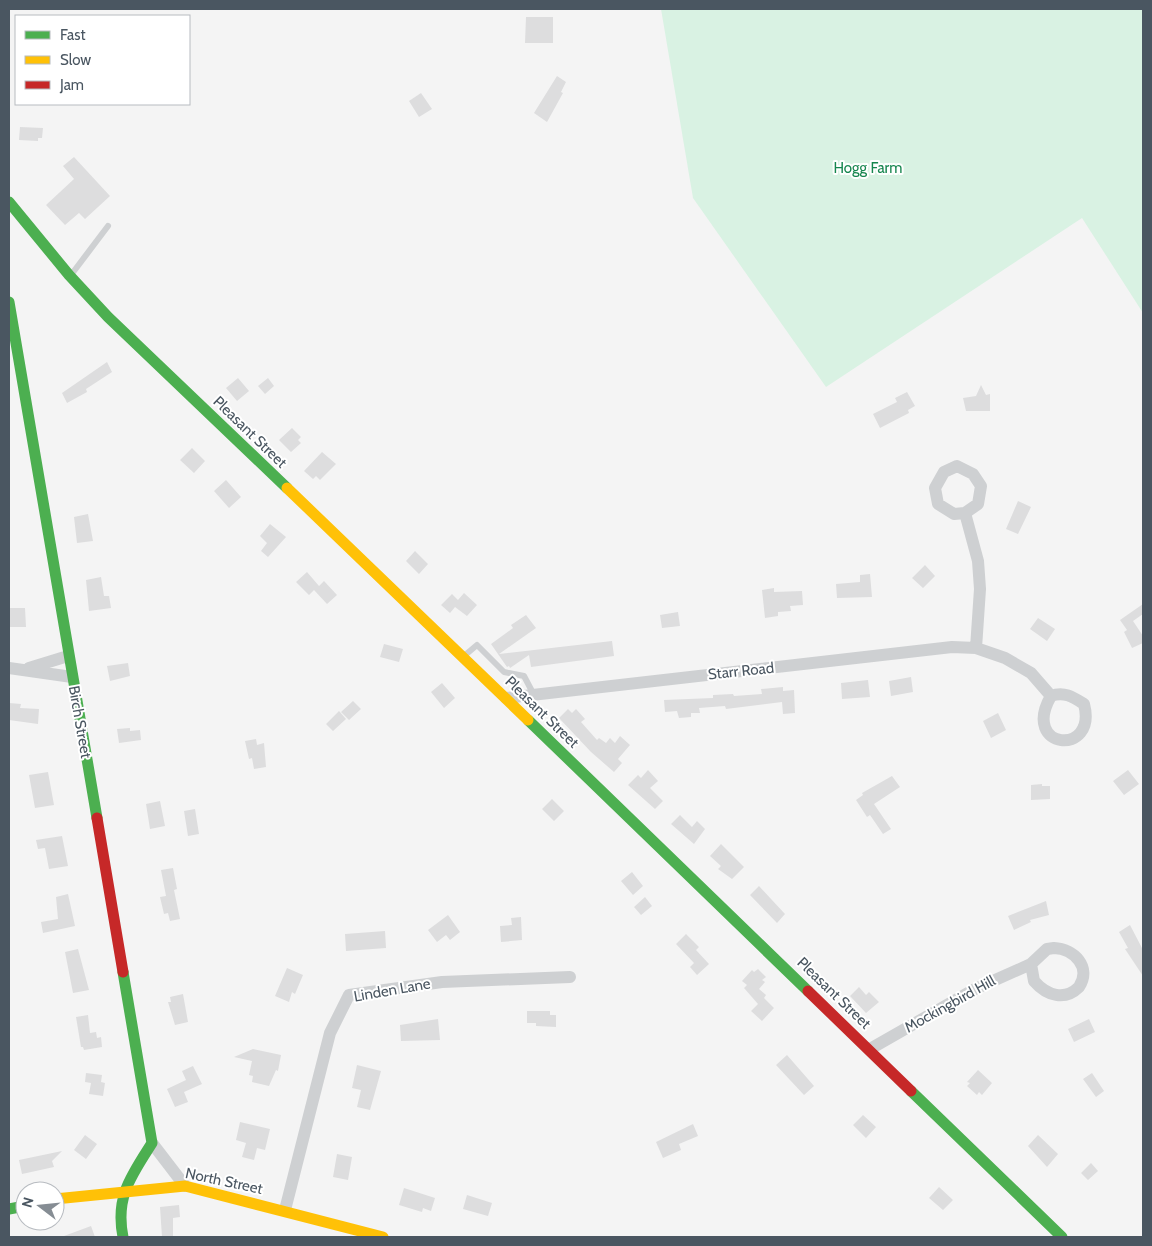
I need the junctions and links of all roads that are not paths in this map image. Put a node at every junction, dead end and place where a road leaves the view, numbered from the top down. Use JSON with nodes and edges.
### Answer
{"nodes":[{"id":1,"x":9,"y":202,"type":"edge"},
{"id":2,"x":108,"y":226,"type":"dead end"},
{"id":3,"x":70,"y":276,"type":"junction"},
{"id":4,"x":9,"y":302,"type":"edge"},
{"id":5,"x":966,"y":513,"type":"dead end"},
{"id":6,"x":976,"y":648,"type":"junction"},
{"id":7,"x":68,"y":656,"type":"junction"},
{"id":8,"x":463,"y":657,"type":"junction"},
{"id":9,"x":9,"y":668,"type":"edge"},
{"id":10,"x":27,"y":669,"type":"junction"},
{"id":11,"x":72,"y":676,"type":"junction"},
{"id":12,"x":534,"y":695,"type":"junction"},
{"id":13,"x":1051,"y":696,"type":"dead end"},
{"id":14,"x":506,"y":698,"type":"junction"},
{"id":15,"x":1031,"y":964,"type":"junction"},
{"id":16,"x":570,"y":977,"type":"dead end"},
{"id":17,"x":870,"y":1049,"type":"junction"},
{"id":18,"x":152,"y":1143,"type":"junction"},
{"id":19,"x":185,"y":1186,"type":"junction"},
{"id":20,"x":123,"y":1190,"type":"junction"},
{"id":21,"x":65,"y":1198,"type":"edge"},
{"id":22,"x":284,"y":1210,"type":"junction"},
{"id":23,"x":123,"y":1237,"type":"edge"},
{"id":24,"x":383,"y":1237,"type":"edge"},
{"id":25,"x":1062,"y":1237,"type":"edge"}],
"edges":[{"from":1,"to":3,"type":"main road","name":"Pleasant Street"},
{"from":2,"to":3,"type":"lane"},
{"from":3,"to":8,"type":"main road","name":"Pleasant Street"},
{"from":4,"to":7,"type":"main road","name":"Birch Street"},
{"from":5,"to":6,"type":"street"},
{"from":6,"to":12,"type":"street","name":"Starr Road"},
{"from":6,"to":13,"type":"street","name":"Starr Road"},
{"from":7,"to":10,"type":"street"},
{"from":7,"to":11,"type":"main road","name":"Birch Street"},
{"from":8,"to":12,"type":"lane"},
{"from":8,"to":14,"type":"main road","name":"Pleasant Street"},
{"from":9,"to":10,"type":"street"},
{"from":10,"to":11,"type":"street"},
{"from":11,"to":18,"type":"main road","name":"Birch Street"},
{"from":12,"to":14,"type":"street","name":"Starr Road"},
{"from":14,"to":17,"type":"main road","name":"Pleasant Street"},
{"from":15,"to":15,"type":"street","name":"Mockingbird Hill"},
{"from":15,"to":17,"type":"street","name":"Mockingbird Hill"},
{"from":16,"to":22,"type":"street","name":"Linden Lane"},
{"from":17,"to":25,"type":"main road","name":"Pleasant Street"},
{"from":18,"to":19,"type":"street","name":"Birch Street"},
{"from":18,"to":20,"type":"main road"},
{"from":19,"to":20,"type":"main road","name":"North Street"},
{"from":19,"to":22,"type":"main road","name":"North Street"},
{"from":20,"to":21,"type":"main road","name":"North Street"},
{"from":20,"to":23,"type":"main road"},
{"from":22,"to":24,"type":"main road","name":"North Street"}]}
